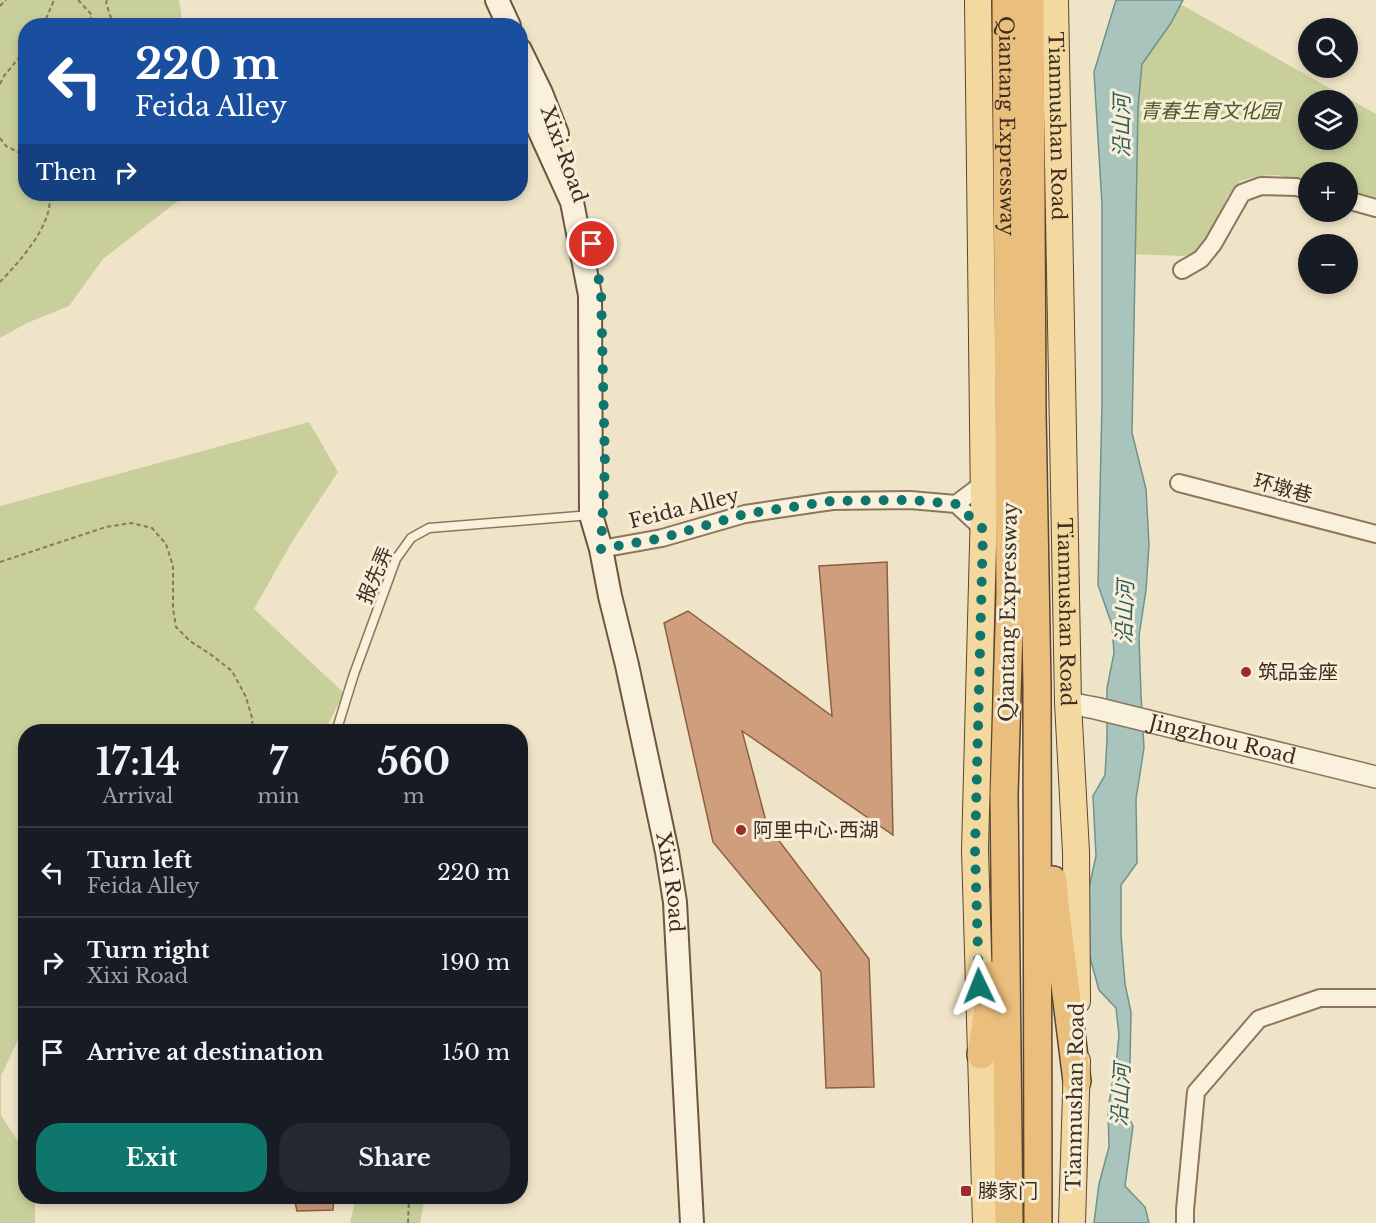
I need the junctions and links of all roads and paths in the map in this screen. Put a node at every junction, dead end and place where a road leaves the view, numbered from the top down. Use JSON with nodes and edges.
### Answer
{"nodes":[{"id":1,"x":6,"y":0,"type":"edge"},
{"id":2,"x":54,"y":0,"type":"edge"},
{"id":3,"x":78,"y":0,"type":"edge"},
{"id":4,"x":107,"y":0,"type":"edge"},
{"id":5,"x":480,"y":0,"type":"edge"},
{"id":6,"x":497,"y":0,"type":"edge"},
{"id":7,"x":978,"y":0,"type":"edge"},
{"id":8,"x":1006,"y":0,"type":"edge"},
{"id":9,"x":1030,"y":0,"type":"edge"},
{"id":10,"x":1055,"y":0,"type":"edge"},
{"id":11,"x":0,"y":6,"type":"edge"},
{"id":12,"x":47,"y":18,"type":"edge"},
{"id":13,"x":91,"y":18,"type":"edge"},
{"id":14,"x":111,"y":18,"type":"edge"},
{"id":15,"x":488,"y":18,"type":"edge"},
{"id":16,"x":505,"y":18,"type":"edge"},
{"id":17,"x":18,"y":58,"type":"edge"},
{"id":18,"x":528,"y":66,"type":"edge"},
{"id":19,"x":0,"y":84,"type":"edge"},
{"id":20,"x":528,"y":110,"type":"edge"},
{"id":21,"x":0,"y":138,"type":"edge"},
{"id":22,"x":18,"y":152,"type":"edge"},
{"id":23,"x":1298,"y":188,"type":"edge"},
{"id":24,"x":50,"y":201,"type":"edge"},
{"id":25,"x":1358,"y":203,"type":"edge"},
{"id":26,"x":1376,"y":208,"type":"edge"},
{"id":27,"x":1182,"y":270,"type":"dead end"},
{"id":28,"x":0,"y":282,"type":"edge"},
{"id":29,"x":984,"y":483,"type":"junction"},
{"id":30,"x":1179,"y":483,"type":"dead end"},
{"id":31,"x":956,"y":504,"type":"junction"},
{"id":32,"x":591,"y":515,"type":"junction"},
{"id":33,"x":983,"y":529,"type":"junction"},
{"id":34,"x":1376,"y":534,"type":"edge"},
{"id":35,"x":601,"y":549,"type":"junction"},
{"id":36,"x":0,"y":562,"type":"edge"},
{"id":37,"x":1037,"y":685,"type":"junction"},
{"id":38,"x":1068,"y":704,"type":"junction"},
{"id":39,"x":252,"y":724,"type":"edge"},
{"id":40,"x":338,"y":724,"type":"edge"},
{"id":41,"x":1376,"y":777,"type":"edge"},
{"id":42,"x":1004,"y":795,"type":"junction"},
{"id":43,"x":1376,"y":998,"type":"edge"},
{"id":44,"x":981,"y":1055,"type":"junction"},
{"id":45,"x":1077,"y":1081,"type":"junction"},
{"id":46,"x":409,"y":1204,"type":"edge"},
{"id":47,"x":408,"y":1223,"type":"edge"},
{"id":48,"x":692,"y":1223,"type":"edge"},
{"id":49,"x":986,"y":1223,"type":"edge"},
{"id":50,"x":1009,"y":1223,"type":"edge"},
{"id":51,"x":1038,"y":1223,"type":"edge"},
{"id":52,"x":1072,"y":1223,"type":"edge"},
{"id":53,"x":1185,"y":1223,"type":"edge"}],
"edges":[{"from":1,"to":11,"type":"path"},
{"from":2,"to":12,"type":"path"},
{"from":3,"to":13,"type":"path"},
{"from":4,"to":14,"type":"path"},
{"from":5,"to":15,"type":"main road"},
{"from":6,"to":16,"type":"main road"},
{"from":7,"to":29,"type":"main road"},
{"from":8,"to":42,"type":"highway","name":"Qiantang Expressway"},
{"from":9,"to":37,"type":"highway","name":"Qiantang Expressway"},
{"from":10,"to":38,"type":"main road","name":"Tianmushan Road"},
{"from":17,"to":19,"type":"path"},
{"from":18,"to":35,"type":"main road","name":"Xixi Road"},
{"from":20,"to":32,"type":"main road","name":"Xixi Road"},
{"from":21,"to":22,"type":"path"},
{"from":23,"to":27,"type":"street"},
{"from":24,"to":28,"type":"path"},
{"from":25,"to":26,"type":"street"},
{"from":29,"to":31,"type":"street"},
{"from":29,"to":33,"type":"main road"},
{"from":30,"to":34,"type":"street","name":"环墩巷"},
{"from":31,"to":33,"type":"street"},
{"from":31,"to":35,"type":"street","name":"Feida Alley"},
{"from":32,"to":35,"type":"main road","name":"Xixi Road"},
{"from":32,"to":40,"type":"lane","name":"报先弄"},
{"from":33,"to":44,"type":"main road"},
{"from":35,"to":48,"type":"main road","name":"Xixi Road"},
{"from":36,"to":39,"type":"path"},
{"from":37,"to":45,"type":"highway"},
{"from":37,"to":51,"type":"highway","name":"Qiantang Expressway"},
{"from":38,"to":41,"type":"street","name":"Jingzhou Road"},
{"from":38,"to":45,"type":"main road","name":"Tianmushan Road"},
{"from":42,"to":44,"type":"highway"},
{"from":42,"to":50,"type":"highway","name":"Qiantang Expressway"},
{"from":43,"to":53,"type":"street"},
{"from":44,"to":49,"type":"main road"},
{"from":45,"to":52,"type":"main road","name":"Tianmushan Road"},
{"from":46,"to":47,"type":"path"}]}
